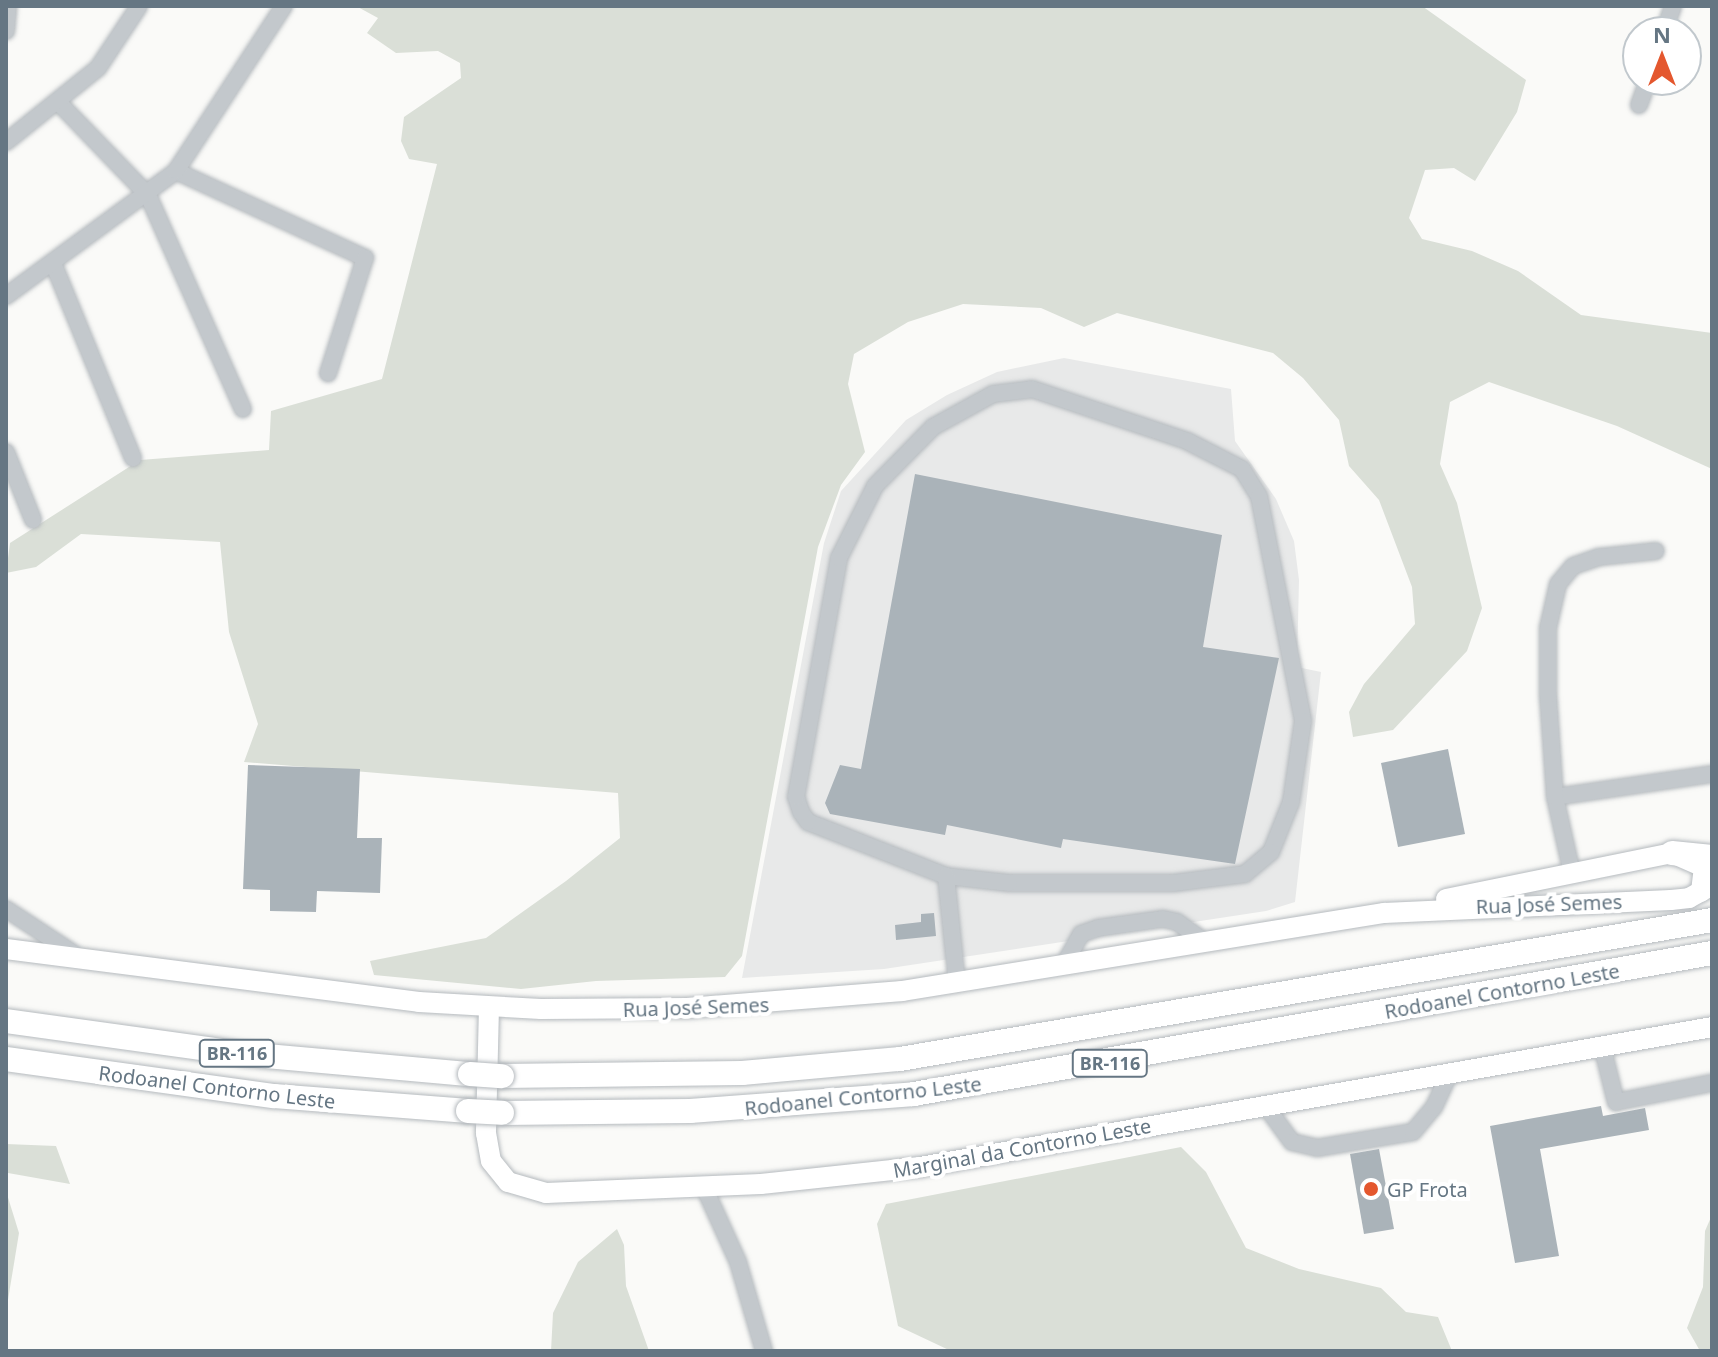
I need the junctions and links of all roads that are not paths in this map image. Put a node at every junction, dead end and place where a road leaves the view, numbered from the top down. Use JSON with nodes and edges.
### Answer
{"nodes":[{"id":1,"x":8,"y":6,"type":"edge"},
{"id":2,"x":139,"y":6,"type":"edge"},
{"id":3,"x":284,"y":6,"type":"edge"},
{"id":4,"x":6,"y":31,"type":"edge"},
{"id":5,"x":1642,"y":96,"type":"edge"},
{"id":6,"x":60,"y":104,"type":"junction"},
{"id":7,"x":1639,"y":105,"type":"dead end"},
{"id":8,"x":6,"y":142,"type":"edge"},
{"id":9,"x":176,"y":171,"type":"junction"},
{"id":10,"x":148,"y":195,"type":"junction"},
{"id":11,"x":53,"y":263,"type":"junction"},
{"id":12,"x":6,"y":296,"type":"edge"},
{"id":13,"x":328,"y":373,"type":"dead end"},
{"id":14,"x":243,"y":409,"type":"dead end"},
{"id":15,"x":6,"y":452,"type":"edge"},
{"id":16,"x":133,"y":458,"type":"dead end"},
{"id":17,"x":33,"y":520,"type":"dead end"},
{"id":18,"x":1656,"y":551,"type":"dead end"},
{"id":19,"x":1712,"y":774,"type":"edge"},
{"id":20,"x":1555,"y":797,"type":"junction"},
{"id":21,"x":1712,"y":847,"type":"edge"},
{"id":22,"x":1672,"y":853,"type":"junction"},
{"id":23,"x":1712,"y":857,"type":"edge"},
{"id":24,"x":1572,"y":873,"type":"junction"},
{"id":25,"x":946,"y":876,"type":"junction"},
{"id":26,"x":1707,"y":889,"type":"edge"},
{"id":27,"x":6,"y":909,"type":"edge"},
{"id":28,"x":1384,"y":913,"type":"junction"},
{"id":29,"x":1712,"y":920,"type":"edge"},
{"id":30,"x":1203,"y":940,"type":"junction"},
{"id":31,"x":6,"y":949,"type":"edge"},
{"id":32,"x":1712,"y":953,"type":"edge"},
{"id":33,"x":84,"y":959,"type":"junction"},
{"id":34,"x":1064,"y":964,"type":"junction"},
{"id":35,"x":957,"y":983,"type":"junction"},
{"id":36,"x":489,"y":1007,"type":"junction"},
{"id":37,"x":6,"y":1021,"type":"edge"},
{"id":38,"x":1712,"y":1027,"type":"edge"},
{"id":39,"x":1602,"y":1046,"type":"junction"},
{"id":40,"x":6,"y":1059,"type":"edge"},
{"id":41,"x":1450,"y":1073,"type":"junction"},
{"id":42,"x":1712,"y":1083,"type":"edge"},
{"id":43,"x":1265,"y":1105,"type":"junction"},
{"id":44,"x":704,"y":1187,"type":"junction"},
{"id":45,"x":764,"y":1351,"type":"edge"}],
"edges":[{"from":1,"to":4,"type":"street"},
{"from":2,"to":6,"type":"street"},
{"from":3,"to":9,"type":"street"},
{"from":5,"to":7,"type":"street"},
{"from":6,"to":8,"type":"street"},
{"from":6,"to":10,"type":"street"},
{"from":9,"to":10,"type":"street"},
{"from":9,"to":13,"type":"street"},
{"from":10,"to":11,"type":"street"},
{"from":10,"to":14,"type":"street"},
{"from":11,"to":12,"type":"street"},
{"from":11,"to":16,"type":"street"},
{"from":15,"to":17,"type":"street"},
{"from":18,"to":20,"type":"street"},
{"from":19,"to":20,"type":"street"},
{"from":20,"to":24,"type":"street"},
{"from":21,"to":22,"type":"street"},
{"from":22,"to":23,"type":"highway"},
{"from":22,"to":24,"type":"main road","name":"Rua José Semes"},
{"from":22,"to":26,"type":"main road"},
{"from":24,"to":28,"type":"main road","name":"Rua José Semes"},
{"from":25,"to":25,"type":"street"},
{"from":25,"to":35,"type":"street"},
{"from":26,"to":28,"type":"main road","name":"Rua José Semes"},
{"from":27,"to":33,"type":"street"},
{"from":28,"to":30,"type":"main road","name":"Rua José Semes"},
{"from":29,"to":37,"type":"highway","name":"Rodoanel Contorno Leste","number":"BR-116","bridge":true},
{"from":30,"to":34,"type":"main road","name":"Rua José Semes"},
{"from":30,"to":34,"type":"street"},
{"from":31,"to":33,"type":"main road","name":"Rua José Semes"},
{"from":32,"to":40,"type":"highway","name":"Rodoanel Contorno Leste","number":"BR-116","bridge":true},
{"from":33,"to":36,"type":"main road","name":"Rua José Semes"},
{"from":34,"to":35,"type":"main road","name":"Rua José Semes"},
{"from":35,"to":36,"type":"main road","name":"Rua José Semes"},
{"from":36,"to":44,"type":"main road","name":"Marginal da Contorno Leste"},
{"from":38,"to":39,"type":"main road","name":"Marginal da Contorno Leste"},
{"from":39,"to":41,"type":"main road","name":"Marginal da Contorno Leste"},
{"from":39,"to":42,"type":"street"},
{"from":41,"to":43,"type":"main road","name":"Marginal da Contorno Leste"},
{"from":41,"to":43,"type":"street"},
{"from":43,"to":44,"type":"main road","name":"Marginal da Contorno Leste"},
{"from":44,"to":45,"type":"street"}]}
